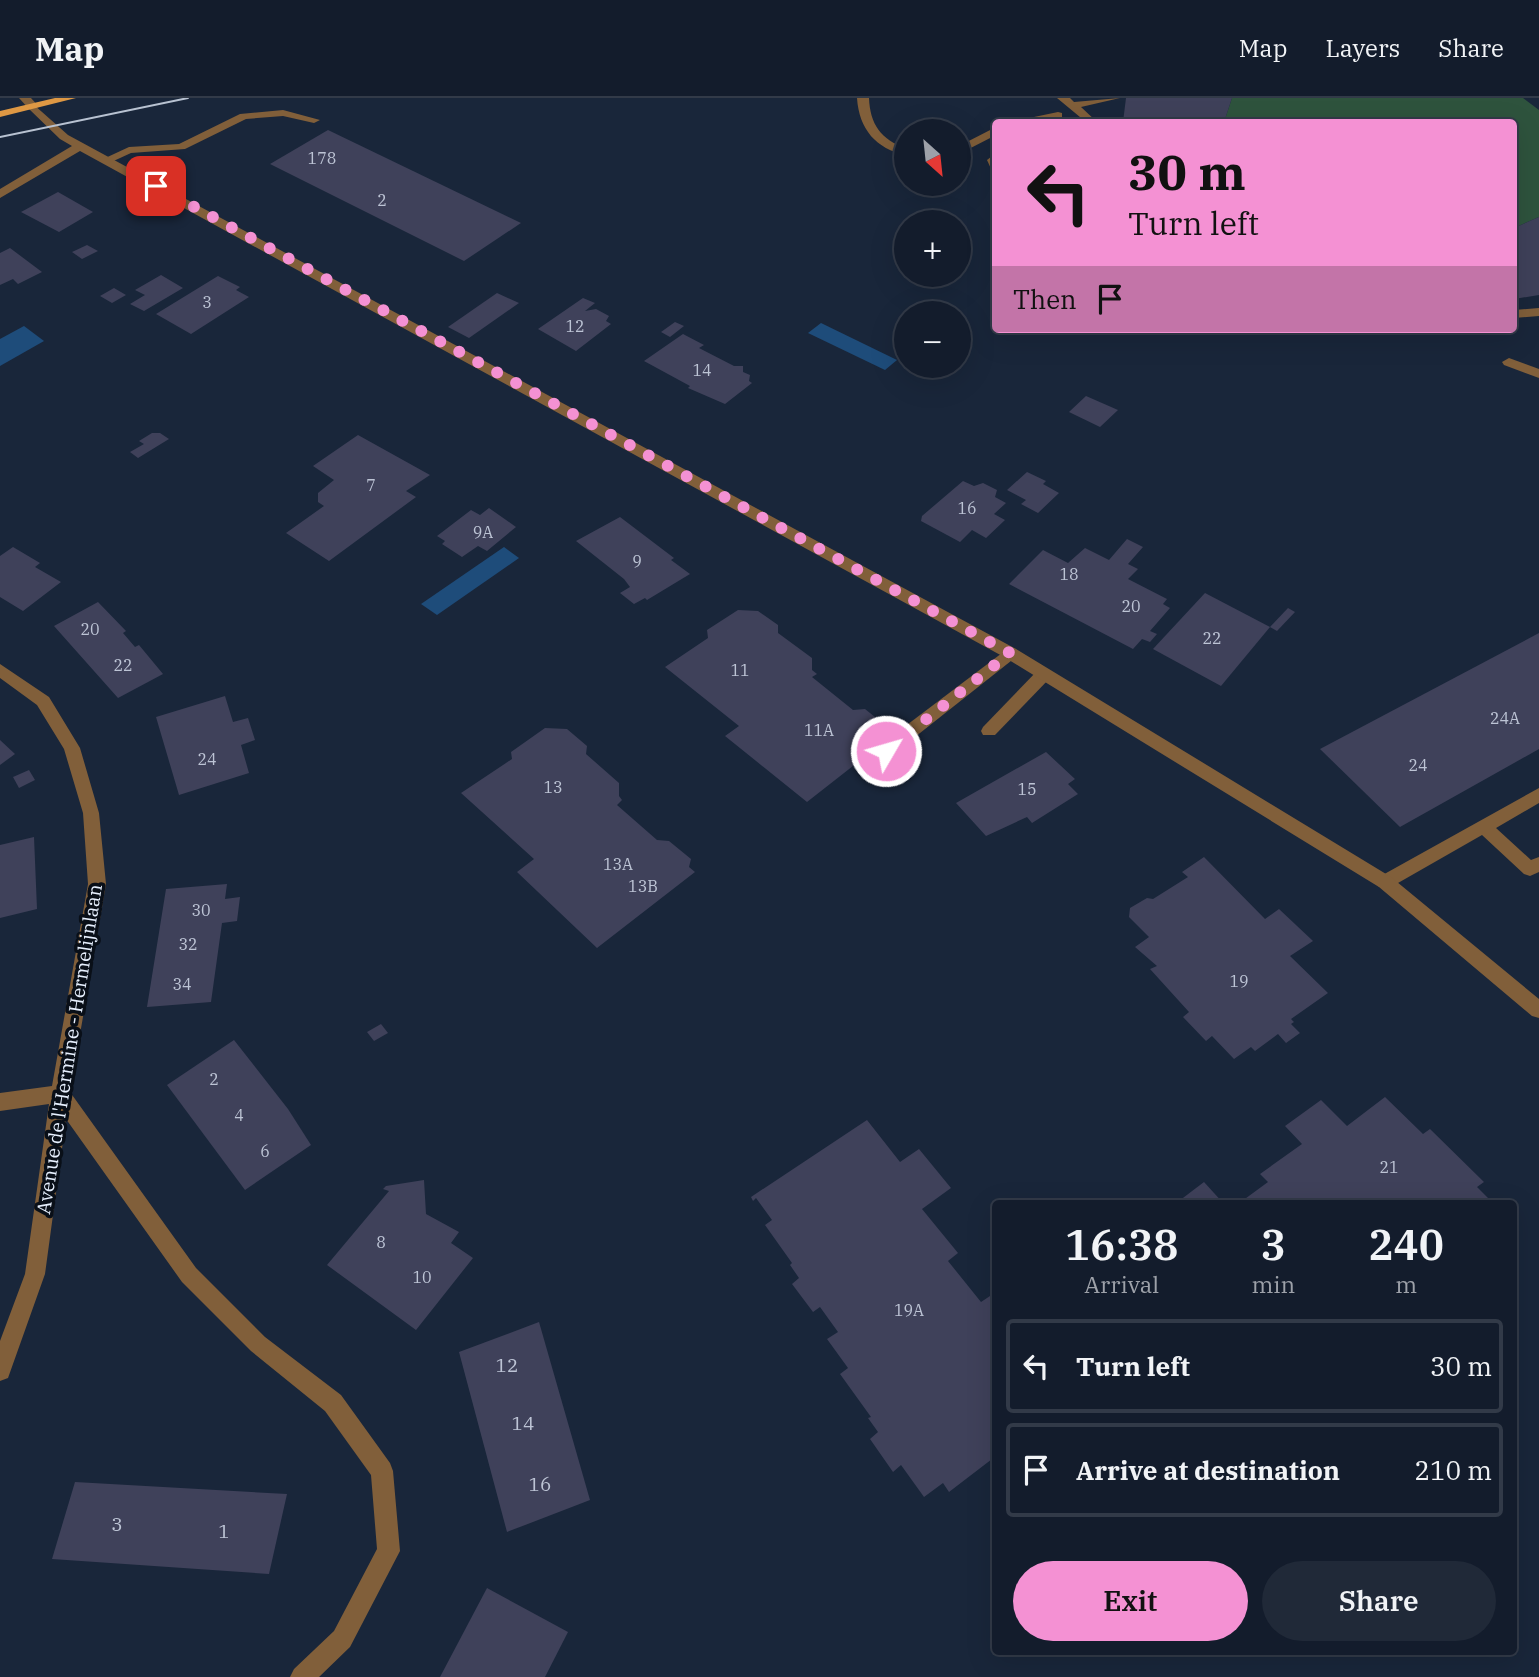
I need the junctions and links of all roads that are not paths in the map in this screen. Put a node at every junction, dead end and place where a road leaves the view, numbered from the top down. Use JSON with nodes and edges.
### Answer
{"nodes":[{"id":1,"x":70,"y":98,"type":"edge"},
{"id":2,"x":863,"y":98,"type":"edge"},
{"id":3,"x":1063,"y":98,"type":"edge"},
{"id":4,"x":1114,"y":98,"type":"edge"},
{"id":5,"x":29,"y":102,"type":"edge"},
{"id":6,"x":1075,"y":105,"type":"junction"},
{"id":7,"x":0,"y":114,"type":"edge"},
{"id":8,"x":1058,"y":115,"type":"dead end"},
{"id":9,"x":1034,"y":119,"type":"edge"},
{"id":10,"x":1089,"y":119,"type":"edge"},
{"id":11,"x":314,"y":120,"type":"dead end"},
{"id":12,"x":992,"y":132,"type":"edge"},
{"id":13,"x":971,"y":144,"type":"edge"},
{"id":14,"x":80,"y":146,"type":"junction"},
{"id":15,"x":894,"y":149,"type":"edge"},
{"id":16,"x":107,"y":160,"type":"junction"},
{"id":17,"x":0,"y":194,"type":"edge"},
{"id":18,"x":1539,"y":312,"type":"edge"},
{"id":19,"x":1517,"y":314,"type":"edge"},
{"id":20,"x":1509,"y":362,"type":"dead end"},
{"id":21,"x":1539,"y":374,"type":"edge"},
{"id":22,"x":1010,"y":653,"type":"junction"},
{"id":23,"x":0,"y":670,"type":"edge"},
{"id":24,"x":1044,"y":674,"type":"junction"},
{"id":25,"x":989,"y":731,"type":"dead end"},
{"id":26,"x":886,"y":751,"type":"dead end"},
{"id":27,"x":1539,"y":795,"type":"edge"},
{"id":28,"x":1483,"y":826,"type":"junction"},
{"id":29,"x":1539,"y":864,"type":"edge"},
{"id":30,"x":1385,"y":882,"type":"junction"},
{"id":31,"x":1539,"y":1010,"type":"edge"},
{"id":32,"x":60,"y":1094,"type":"junction"},
{"id":33,"x":0,"y":1102,"type":"edge"},
{"id":34,"x":0,"y":1370,"type":"edge"},
{"id":35,"x":302,"y":1677,"type":"edge"}],
"edges":[{"from":1,"to":5,"type":"main road"},
{"from":2,"to":15,"type":"street"},
{"from":3,"to":6,"type":"street"},
{"from":4,"to":6,"type":"street"},
{"from":5,"to":7,"type":"main road"},
{"from":5,"to":14,"type":"street"},
{"from":6,"to":10,"type":"street"},
{"from":8,"to":9,"type":"street"},
{"from":11,"to":16,"type":"street"},
{"from":12,"to":13,"type":"street"},
{"from":14,"to":16,"type":"street"},
{"from":14,"to":17,"type":"street"},
{"from":16,"to":22,"type":"street"},
{"from":18,"to":19,"type":"street"},
{"from":20,"to":21,"type":"street"},
{"from":22,"to":24,"type":"street"},
{"from":22,"to":26,"type":"street"},
{"from":23,"to":32,"type":"street","name":"Avenue de l'Hermine - Hermelijnlaan"},
{"from":24,"to":25,"type":"street"},
{"from":24,"to":30,"type":"street"},
{"from":27,"to":28,"type":"street"},
{"from":28,"to":29,"type":"street"},
{"from":28,"to":30,"type":"street"},
{"from":30,"to":31,"type":"street"},
{"from":32,"to":33,"type":"street"},
{"from":32,"to":34,"type":"street","name":"Avenue de l'Hermine - Hermelijnlaan"},
{"from":32,"to":35,"type":"street"}]}
